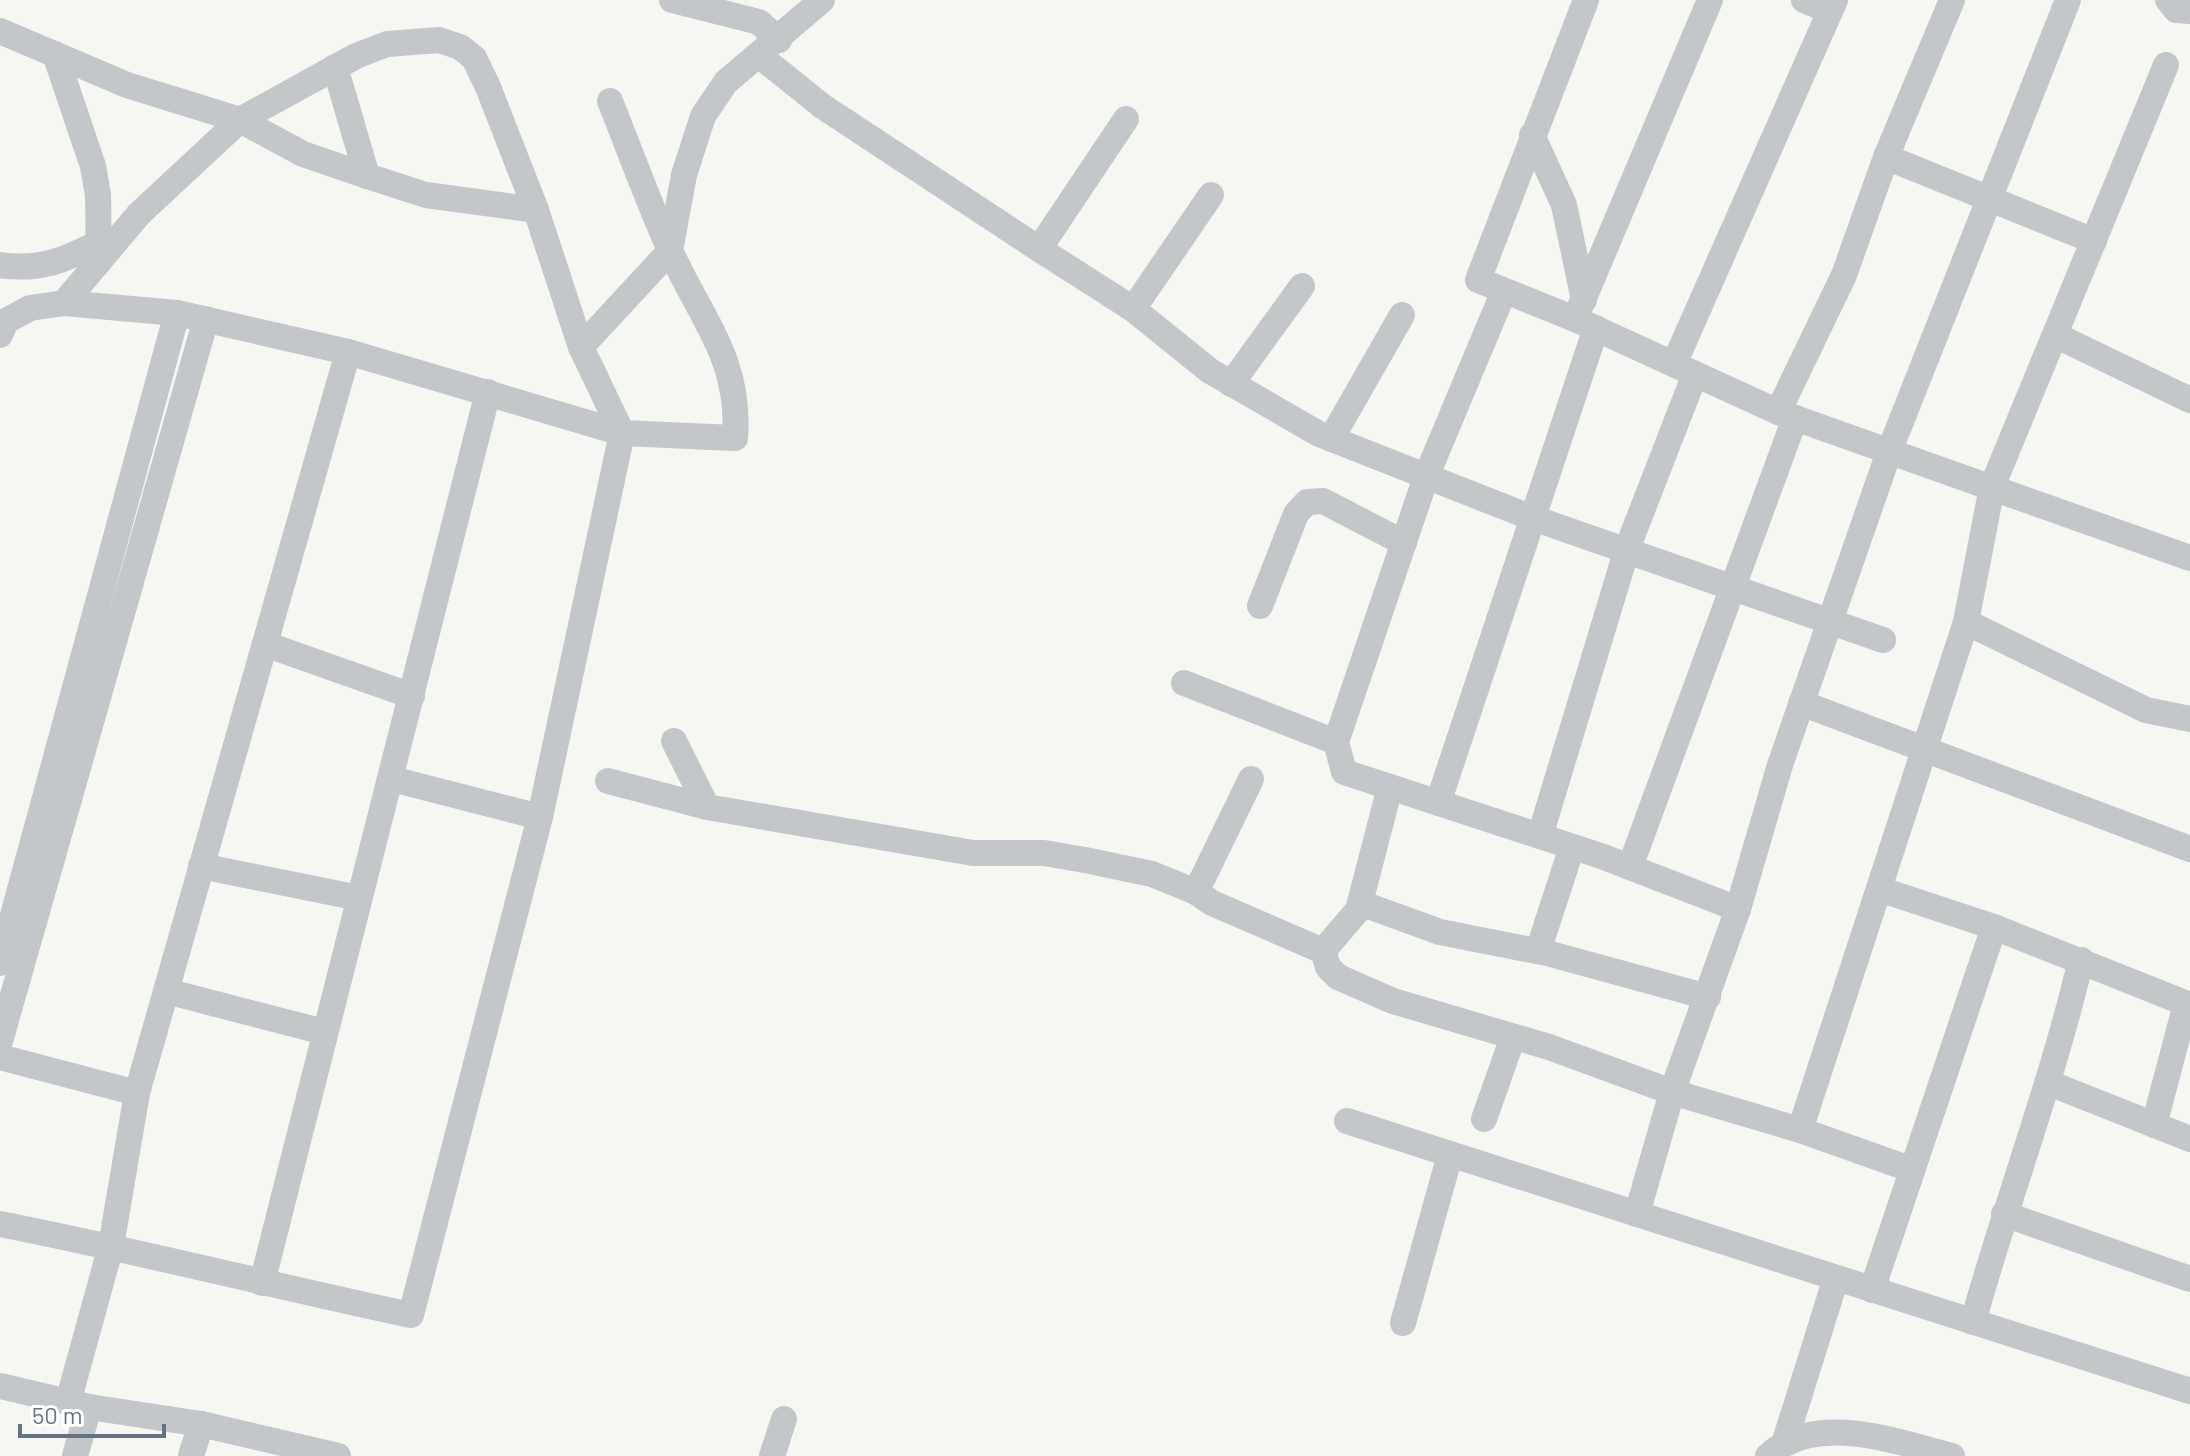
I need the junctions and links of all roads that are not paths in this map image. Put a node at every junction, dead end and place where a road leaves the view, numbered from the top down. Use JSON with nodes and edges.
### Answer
{"nodes":[{"id":1,"x":822,"y":0,"type":"edge"},
{"id":2,"x":1586,"y":0,"type":"edge"},
{"id":3,"x":1710,"y":0,"type":"edge"},
{"id":4,"x":1804,"y":0,"type":"edge"},
{"id":5,"x":1952,"y":0,"type":"edge"},
{"id":6,"x":2068,"y":0,"type":"edge"},
{"id":7,"x":2168,"y":0,"type":"edge"},
{"id":8,"x":677,"y":1,"type":"edge"},
{"id":9,"x":1833,"y":6,"type":"edge"},
{"id":10,"x":2190,"y":11,"type":"edge"},
{"id":11,"x":0,"y":31,"type":"edge"},
{"id":12,"x":769,"y":48,"type":"junction"},
{"id":13,"x":55,"y":54,"type":"junction"},
{"id":14,"x":2166,"y":65,"type":"dead end"},
{"id":15,"x":335,"y":67,"type":"junction"},
{"id":16,"x":610,"y":101,"type":"dead end"},
{"id":17,"x":1126,"y":119,"type":"dead end"},
{"id":18,"x":240,"y":120,"type":"junction"},
{"id":19,"x":1532,"y":135,"type":"junction"},
{"id":20,"x":1886,"y":157,"type":"junction"},
{"id":21,"x":367,"y":176,"type":"junction"},
{"id":22,"x":1211,"y":195,"type":"dead end"},
{"id":23,"x":1991,"y":199,"type":"junction"},
{"id":24,"x":536,"y":210,"type":"junction"},
{"id":25,"x":2094,"y":241,"type":"junction"},
{"id":26,"x":1039,"y":249,"type":"junction"},
{"id":27,"x":670,"y":251,"type":"junction"},
{"id":28,"x":99,"y":252,"type":"junction"},
{"id":29,"x":0,"y":265,"type":"edge"},
{"id":30,"x":1302,"y":286,"type":"dead end"},
{"id":31,"x":1504,"y":291,"type":"junction"},
{"id":32,"x":64,"y":303,"type":"junction"},
{"id":33,"x":1133,"y":309,"type":"junction"},
{"id":34,"x":177,"y":313,"type":"junction"},
{"id":35,"x":1402,"y":315,"type":"dead end"},
{"id":36,"x":1585,"y":316,"type":"junction"},
{"id":37,"x":206,"y":319,"type":"junction"},
{"id":38,"x":0,"y":335,"type":"edge"},
{"id":39,"x":2055,"y":335,"type":"junction"},
{"id":40,"x":581,"y":347,"type":"junction"},
{"id":41,"x":348,"y":352,"type":"junction"},
{"id":42,"x":1684,"y":369,"type":"junction"},
{"id":43,"x":1231,"y":384,"type":"junction"},
{"id":44,"x":488,"y":392,"type":"junction"},
{"id":45,"x":2190,"y":400,"type":"edge"},
{"id":46,"x":1786,"y":415,"type":"junction"},
{"id":47,"x":622,"y":433,"type":"junction"},
{"id":48,"x":1331,"y":439,"type":"junction"},
{"id":49,"x":1889,"y":452,"type":"junction"},
{"id":50,"x":1426,"y":477,"type":"junction"},
{"id":51,"x":1992,"y":487,"type":"junction"},
{"id":52,"x":1530,"y":517,"type":"junction"},
{"id":53,"x":1404,"y":543,"type":"junction"},
{"id":54,"x":1627,"y":549,"type":"junction"},
{"id":55,"x":2190,"y":558,"type":"edge"},
{"id":56,"x":1730,"y":587,"type":"junction"},
{"id":57,"x":1260,"y":606,"type":"dead end"},
{"id":58,"x":1829,"y":621,"type":"junction"},
{"id":59,"x":1966,"y":622,"type":"junction"},
{"id":60,"x":1883,"y":640,"type":"dead end"},
{"id":61,"x":265,"y":644,"type":"junction"},
{"id":62,"x":1184,"y":683,"type":"dead end"},
{"id":63,"x":412,"y":696,"type":"junction"},
{"id":64,"x":1801,"y":703,"type":"junction"},
{"id":65,"x":2190,"y":719,"type":"edge"},
{"id":66,"x":674,"y":741,"type":"dead end"},
{"id":67,"x":1336,"y":742,"type":"junction"},
{"id":68,"x":1924,"y":749,"type":"junction"},
{"id":69,"x":392,"y":779,"type":"junction"},
{"id":70,"x":1251,"y":779,"type":"dead end"},
{"id":71,"x":608,"y":781,"type":"dead end"},
{"id":72,"x":1390,"y":787,"type":"junction"},
{"id":73,"x":1438,"y":803,"type":"junction"},
{"id":74,"x":707,"y":807,"type":"junction"},
{"id":75,"x":540,"y":817,"type":"junction"},
{"id":76,"x":1540,"y":836,"type":"junction"},
{"id":77,"x":1572,"y":847,"type":"junction"},
{"id":78,"x":2190,"y":849,"type":"edge"},
{"id":79,"x":201,"y":866,"type":"junction"},
{"id":80,"x":1630,"y":867,"type":"junction"},
{"id":81,"x":1879,"y":889,"type":"junction"},
{"id":82,"x":1196,"y":892,"type":"junction"},
{"id":83,"x":359,"y":898,"type":"junction"},
{"id":84,"x":1360,"y":903,"type":"junction"},
{"id":85,"x":1738,"y":909,"type":"junction"},
{"id":86,"x":1994,"y":927,"type":"junction"},
{"id":87,"x":1323,"y":951,"type":"junction"},
{"id":88,"x":1538,"y":951,"type":"junction"},
{"id":89,"x":2081,"y":960,"type":"junction"},
{"id":90,"x":0,"y":963,"type":"edge"},
{"id":91,"x":166,"y":991,"type":"junction"},
{"id":92,"x":1708,"y":997,"type":"junction"},
{"id":93,"x":2188,"y":1004,"type":"edge"},
{"id":94,"x":324,"y":1032,"type":"junction"},
{"id":95,"x":1513,"y":1037,"type":"junction"},
{"id":96,"x":0,"y":1041,"type":"edge"},
{"id":97,"x":0,"y":1057,"type":"edge"},
{"id":98,"x":2049,"y":1083,"type":"junction"},
{"id":99,"x":1672,"y":1092,"type":"junction"},
{"id":100,"x":137,"y":1093,"type":"junction"},
{"id":101,"x":1484,"y":1119,"type":"dead end"},
{"id":102,"x":1347,"y":1121,"type":"dead end"},
{"id":103,"x":2154,"y":1125,"type":"junction"},
{"id":104,"x":1800,"y":1130,"type":"junction"},
{"id":105,"x":2190,"y":1139,"type":"edge"},
{"id":106,"x":1450,"y":1155,"type":"junction"},
{"id":107,"x":1910,"y":1169,"type":"junction"},
{"id":108,"x":1637,"y":1214,"type":"junction"},
{"id":109,"x":2004,"y":1214,"type":"junction"},
{"id":110,"x":0,"y":1224,"type":"edge"},
{"id":111,"x":111,"y":1246,"type":"junction"},
{"id":112,"x":1836,"y":1278,"type":"junction"},
{"id":113,"x":2190,"y":1279,"type":"edge"},
{"id":114,"x":262,"y":1283,"type":"junction"},
{"id":115,"x":1872,"y":1290,"type":"junction"},
{"id":116,"x":1973,"y":1322,"type":"junction"},
{"id":117,"x":1403,"y":1323,"type":"dead end"},
{"id":118,"x":0,"y":1386,"type":"edge"},
{"id":119,"x":2190,"y":1391,"type":"edge"},
{"id":120,"x":78,"y":1404,"type":"junction"},
{"id":121,"x":784,"y":1419,"type":"dead end"},
{"id":122,"x":201,"y":1424,"type":"junction"},
{"id":123,"x":1776,"y":1448,"type":"edge"},
{"id":124,"x":324,"y":1454,"type":"edge"},
{"id":125,"x":75,"y":1456,"type":"edge"},
{"id":126,"x":191,"y":1456,"type":"edge"},
{"id":127,"x":772,"y":1456,"type":"edge"},
{"id":128,"x":1952,"y":1456,"type":"edge"}],
"edges":[{"from":1,"to":12,"type":"street"},
{"from":2,"to":19,"type":"street"},
{"from":3,"to":36,"type":"street"},
{"from":4,"to":9,"type":"street"},
{"from":5,"to":20,"type":"street"},
{"from":6,"to":23,"type":"street"},
{"from":7,"to":10,"type":"street"},
{"from":8,"to":12,"type":"street"},
{"from":9,"to":42,"type":"street"},
{"from":11,"to":13,"type":"street"},
{"from":12,"to":26,"type":"street"},
{"from":12,"to":27,"type":"street"},
{"from":13,"to":18,"type":"street"},
{"from":13,"to":28,"type":"street"},
{"from":14,"to":25,"type":"street"},
{"from":15,"to":18,"type":"street"},
{"from":15,"to":21,"type":"street"},
{"from":15,"to":24,"type":"street"},
{"from":16,"to":27,"type":"street"},
{"from":17,"to":26,"type":"street"},
{"from":18,"to":21,"type":"street"},
{"from":18,"to":28,"type":"street"},
{"from":19,"to":31,"type":"street"},
{"from":19,"to":36,"type":"street"},
{"from":20,"to":23,"type":"street"},
{"from":20,"to":46,"type":"street"},
{"from":21,"to":24,"type":"street"},
{"from":22,"to":33,"type":"street"},
{"from":23,"to":25,"type":"street"},
{"from":23,"to":49,"type":"street"},
{"from":24,"to":40,"type":"street"},
{"from":25,"to":39,"type":"street"},
{"from":26,"to":33,"type":"street"},
{"from":27,"to":40,"type":"street"},
{"from":27,"to":47,"type":"street"},
{"from":28,"to":29,"type":"street"},
{"from":28,"to":32,"type":"street"},
{"from":30,"to":43,"type":"street"},
{"from":31,"to":36,"type":"street"},
{"from":31,"to":50,"type":"street"},
{"from":32,"to":34,"type":"street"},
{"from":32,"to":38,"type":"street"},
{"from":33,"to":43,"type":"street"},
{"from":34,"to":37,"type":"street"},
{"from":34,"to":90,"type":"street"},
{"from":35,"to":48,"type":"street"},
{"from":36,"to":42,"type":"street"},
{"from":36,"to":52,"type":"street"},
{"from":37,"to":41,"type":"street"},
{"from":37,"to":96,"type":"street"},
{"from":39,"to":45,"type":"street"},
{"from":39,"to":51,"type":"street"},
{"from":40,"to":47,"type":"street"},
{"from":41,"to":44,"type":"street"},
{"from":41,"to":61,"type":"street"},
{"from":42,"to":46,"type":"street"},
{"from":42,"to":54,"type":"street"},
{"from":43,"to":48,"type":"street"},
{"from":44,"to":47,"type":"street"},
{"from":44,"to":63,"type":"street"},
{"from":46,"to":49,"type":"street"},
{"from":46,"to":56,"type":"street"},
{"from":47,"to":75,"type":"street"},
{"from":48,"to":50,"type":"street"},
{"from":49,"to":51,"type":"street"},
{"from":49,"to":58,"type":"street"},
{"from":50,"to":52,"type":"street"},
{"from":50,"to":53,"type":"street"},
{"from":51,"to":55,"type":"street"},
{"from":51,"to":59,"type":"street"},
{"from":52,"to":54,"type":"street"},
{"from":52,"to":73,"type":"street"},
{"from":53,"to":57,"type":"street"},
{"from":53,"to":67,"type":"street"},
{"from":54,"to":56,"type":"street"},
{"from":54,"to":76,"type":"street"},
{"from":56,"to":58,"type":"street"},
{"from":56,"to":80,"type":"street"},
{"from":58,"to":60,"type":"street"},
{"from":58,"to":64,"type":"street"},
{"from":59,"to":65,"type":"street"},
{"from":59,"to":68,"type":"street"},
{"from":61,"to":63,"type":"street"},
{"from":61,"to":79,"type":"street"},
{"from":62,"to":67,"type":"street"},
{"from":63,"to":69,"type":"street"},
{"from":64,"to":68,"type":"street"},
{"from":64,"to":85,"type":"street"},
{"from":66,"to":74,"type":"street"},
{"from":67,"to":72,"type":"street"},
{"from":68,"to":78,"type":"street"},
{"from":68,"to":81,"type":"street"},
{"from":69,"to":75,"type":"street"},
{"from":69,"to":83,"type":"street"},
{"from":70,"to":82,"type":"street"},
{"from":71,"to":74,"type":"street"},
{"from":72,"to":73,"type":"street"},
{"from":72,"to":84,"type":"street"},
{"from":73,"to":76,"type":"street"},
{"from":74,"to":82,"type":"street"},
{"from":75,"to":114,"type":"street"},
{"from":76,"to":77,"type":"street"},
{"from":77,"to":80,"type":"street"},
{"from":77,"to":88,"type":"street"},
{"from":79,"to":83,"type":"street"},
{"from":79,"to":91,"type":"street"},
{"from":80,"to":85,"type":"street"},
{"from":81,"to":86,"type":"street"},
{"from":81,"to":104,"type":"street"},
{"from":82,"to":87,"type":"street"},
{"from":83,"to":94,"type":"street"},
{"from":84,"to":87,"type":"street"},
{"from":84,"to":88,"type":"street"},
{"from":85,"to":92,"type":"street"},
{"from":86,"to":89,"type":"street"},
{"from":86,"to":107,"type":"street"},
{"from":87,"to":95,"type":"street"},
{"from":88,"to":92,"type":"street"},
{"from":89,"to":93,"type":"street"},
{"from":89,"to":98,"type":"street"},
{"from":91,"to":94,"type":"street"},
{"from":91,"to":100,"type":"street"},
{"from":92,"to":99,"type":"street"},
{"from":93,"to":103,"type":"street"},
{"from":94,"to":114,"type":"street"},
{"from":95,"to":99,"type":"street"},
{"from":95,"to":101,"type":"street"},
{"from":97,"to":100,"type":"street"},
{"from":98,"to":103,"type":"street"},
{"from":98,"to":109,"type":"street"},
{"from":99,"to":104,"type":"street"},
{"from":99,"to":108,"type":"street"},
{"from":100,"to":111,"type":"street"},
{"from":102,"to":106,"type":"street"},
{"from":103,"to":105,"type":"street"},
{"from":104,"to":107,"type":"street"},
{"from":106,"to":108,"type":"street"},
{"from":106,"to":117,"type":"street"},
{"from":107,"to":115,"type":"street"},
{"from":108,"to":112,"type":"street"},
{"from":109,"to":113,"type":"street"},
{"from":109,"to":116,"type":"street"},
{"from":110,"to":111,"type":"street"},
{"from":111,"to":114,"type":"street"},
{"from":111,"to":120,"type":"street"},
{"from":112,"to":115,"type":"street"},
{"from":112,"to":123,"type":"street"},
{"from":115,"to":116,"type":"street"},
{"from":116,"to":119,"type":"street"},
{"from":118,"to":120,"type":"street"},
{"from":120,"to":122,"type":"street"},
{"from":120,"to":125,"type":"street"},
{"from":121,"to":127,"type":"street"},
{"from":122,"to":124,"type":"street"},
{"from":122,"to":126,"type":"street"},
{"from":123,"to":128,"type":"street"}]}
